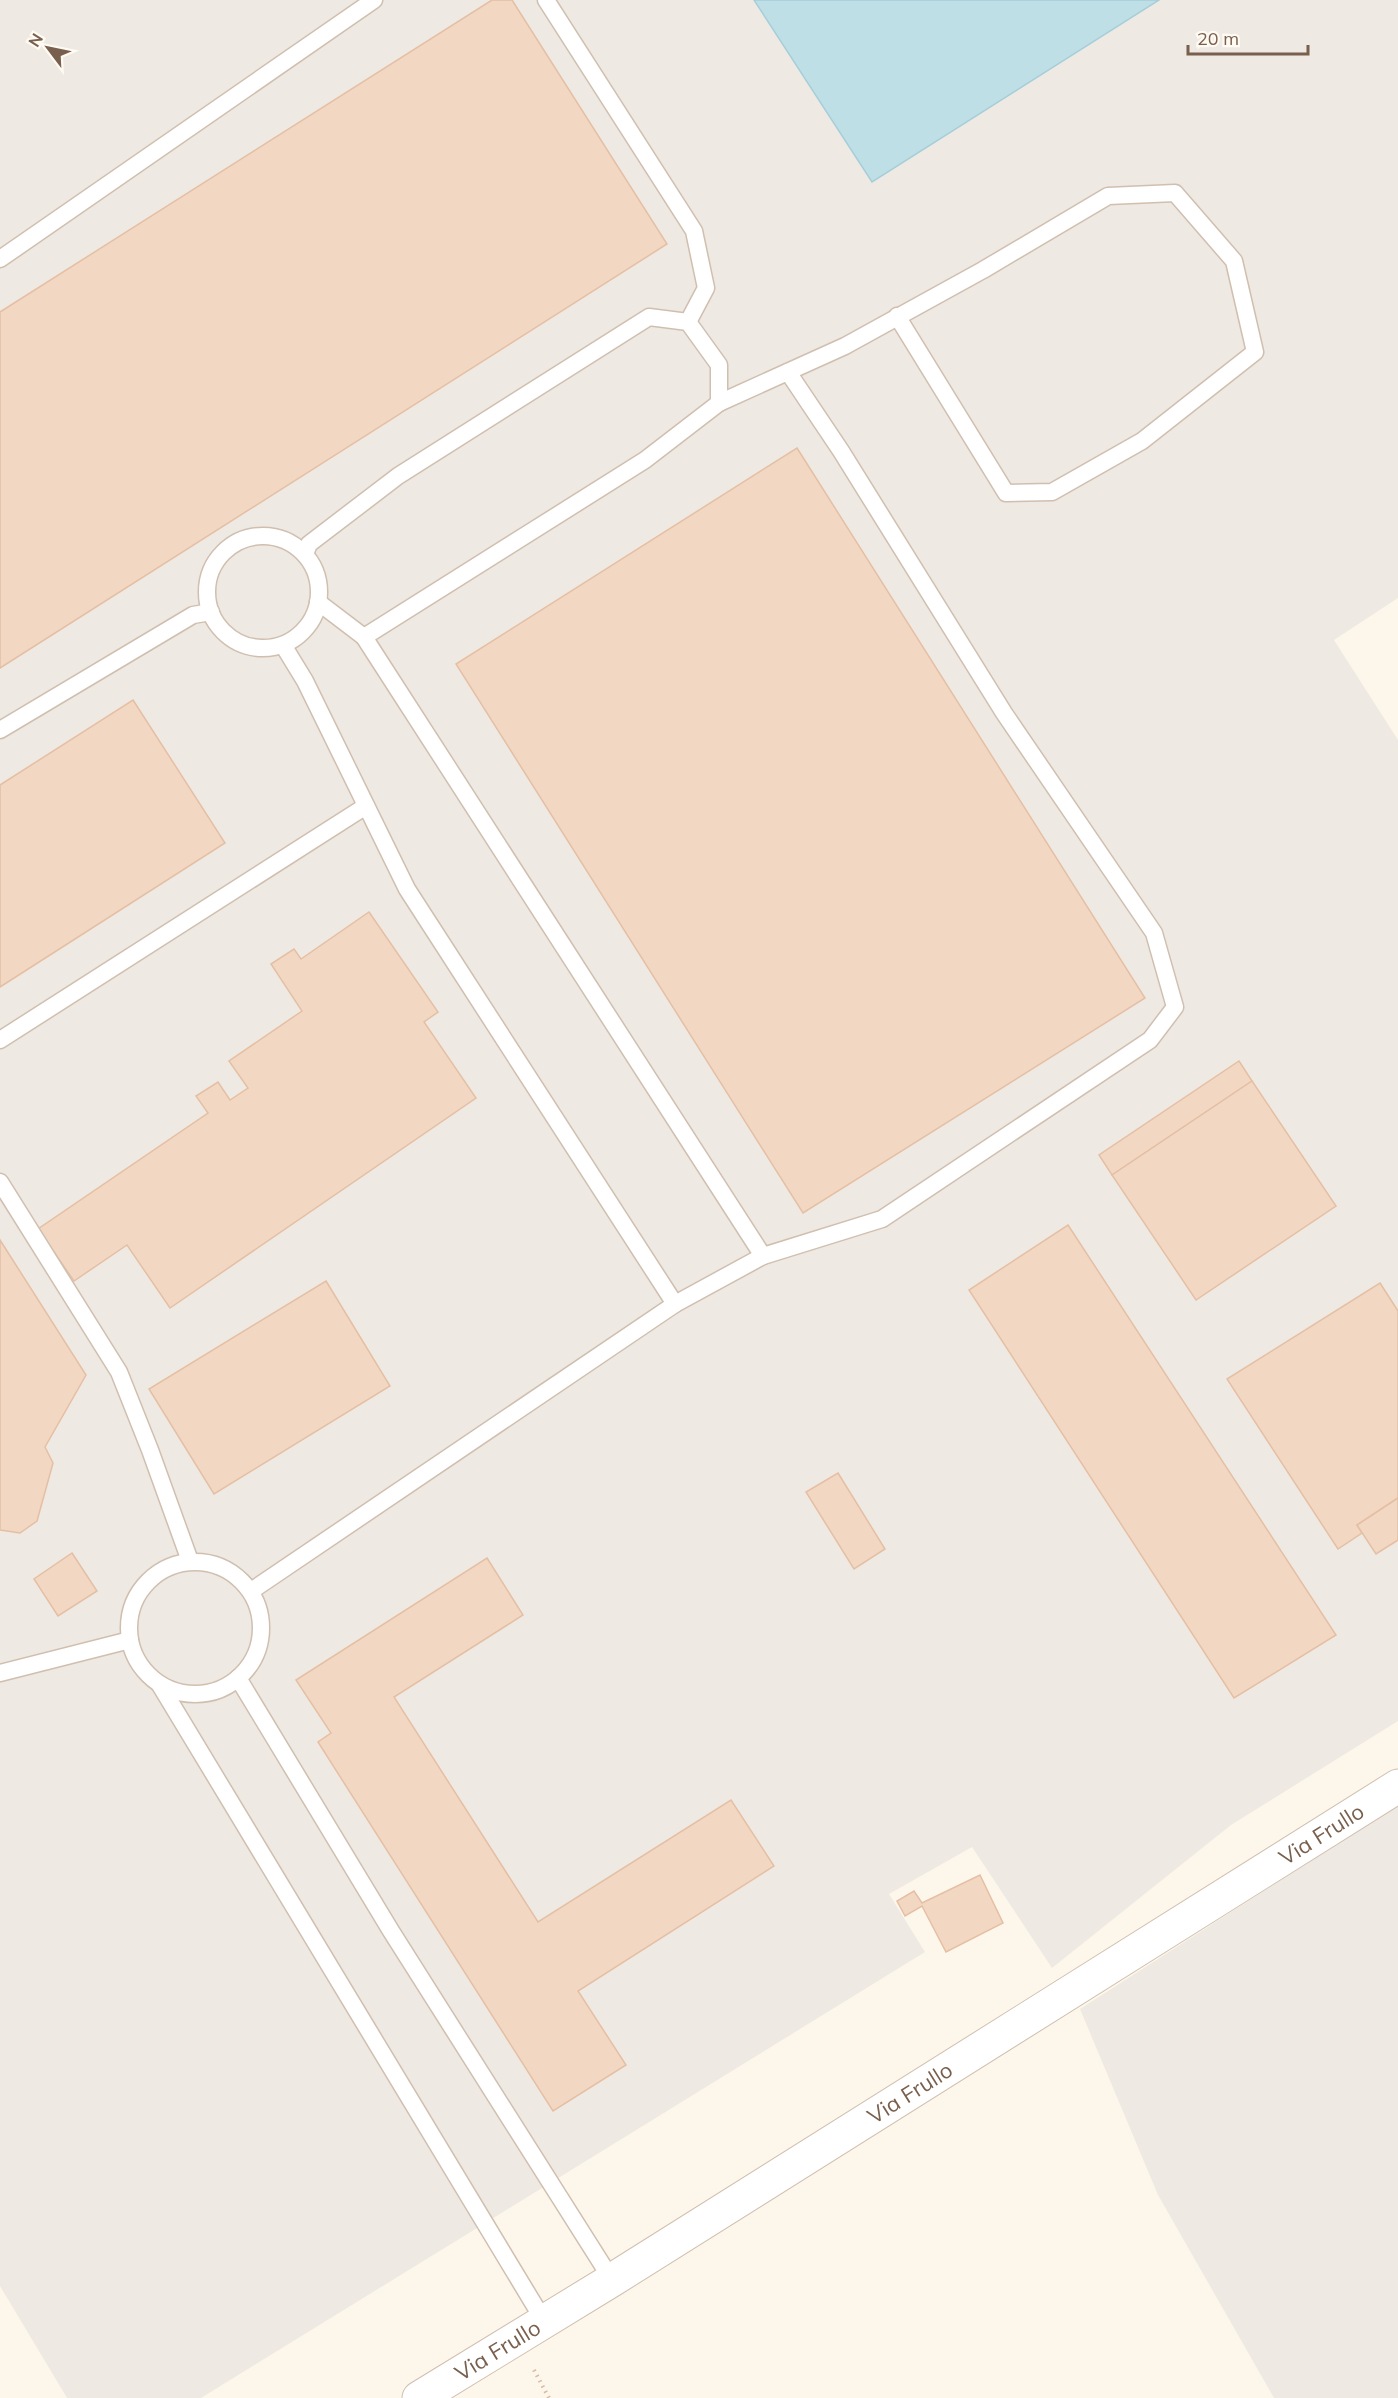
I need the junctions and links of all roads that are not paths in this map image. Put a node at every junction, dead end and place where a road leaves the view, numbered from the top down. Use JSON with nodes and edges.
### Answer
{"nodes":[{"id":1,"x":374,"y":0,"type":"edge"},
{"id":2,"x":546,"y":0,"type":"edge"},
{"id":3,"x":0,"y":259,"type":"edge"},
{"id":4,"x":897,"y":316,"type":"junction"},
{"id":5,"x":688,"y":322,"type":"junction"},
{"id":6,"x":788,"y":372,"type":"junction"},
{"id":7,"x":719,"y":404,"type":"junction"},
{"id":8,"x":305,"y":555,"type":"junction"},
{"id":9,"x":318,"y":602,"type":"junction"},
{"id":10,"x":211,"y":612,"type":"junction"},
{"id":11,"x":364,"y":637,"type":"junction"},
{"id":12,"x":283,"y":645,"type":"junction"},
{"id":13,"x":0,"y":730,"type":"edge"},
{"id":14,"x":366,"y":806,"type":"junction"},
{"id":15,"x":0,"y":1040,"type":"edge"},
{"id":16,"x":0,"y":1182,"type":"edge"},
{"id":17,"x":763,"y":1256,"type":"junction"},
{"id":18,"x":675,"y":1304,"type":"junction"},
{"id":19,"x":190,"y":1561,"type":"junction"},
{"id":20,"x":250,"y":1591,"type":"junction"},
{"id":21,"x":130,"y":1640,"type":"junction"},
{"id":22,"x":0,"y":1673,"type":"edge"},
{"id":23,"x":238,"y":1678,"type":"junction"},
{"id":24,"x":160,"y":1685,"type":"junction"},
{"id":25,"x":1398,"y":1786,"type":"edge"},
{"id":26,"x":612,"y":2280,"type":"junction"},
{"id":27,"x":544,"y":2321,"type":"junction"},
{"id":28,"x":419,"y":2398,"type":"edge"}],
"edges":[{"from":1,"to":3,"type":"lane"},
{"from":2,"to":5,"type":"lane"},
{"from":4,"to":4,"type":"lane"},
{"from":4,"to":6,"type":"lane"},
{"from":5,"to":7,"type":"lane"},
{"from":5,"to":8,"type":"lane"},
{"from":6,"to":7,"type":"lane"},
{"from":6,"to":17,"type":"lane"},
{"from":7,"to":11,"type":"lane"},
{"from":8,"to":9,"type":"lane"},
{"from":8,"to":10,"type":"lane"},
{"from":9,"to":11,"type":"lane"},
{"from":9,"to":12,"type":"lane"},
{"from":10,"to":12,"type":"lane"},
{"from":10,"to":13,"type":"lane"},
{"from":11,"to":17,"type":"lane"},
{"from":12,"to":14,"type":"lane"},
{"from":14,"to":15,"type":"lane"},
{"from":14,"to":18,"type":"lane"},
{"from":16,"to":19,"type":"lane"},
{"from":17,"to":18,"type":"lane"},
{"from":18,"to":20,"type":"lane"},
{"from":19,"to":20,"type":"lane"},
{"from":19,"to":21,"type":"lane"},
{"from":20,"to":23,"type":"lane"},
{"from":21,"to":22,"type":"lane"},
{"from":21,"to":24,"type":"lane"},
{"from":23,"to":24,"type":"lane"},
{"from":23,"to":26,"type":"lane"},
{"from":24,"to":27,"type":"lane"},
{"from":25,"to":26,"type":"street","name":"Via Frullo"},
{"from":26,"to":27,"type":"street","name":"Via Frullo"},
{"from":27,"to":28,"type":"street","name":"Via Frullo"}]}
